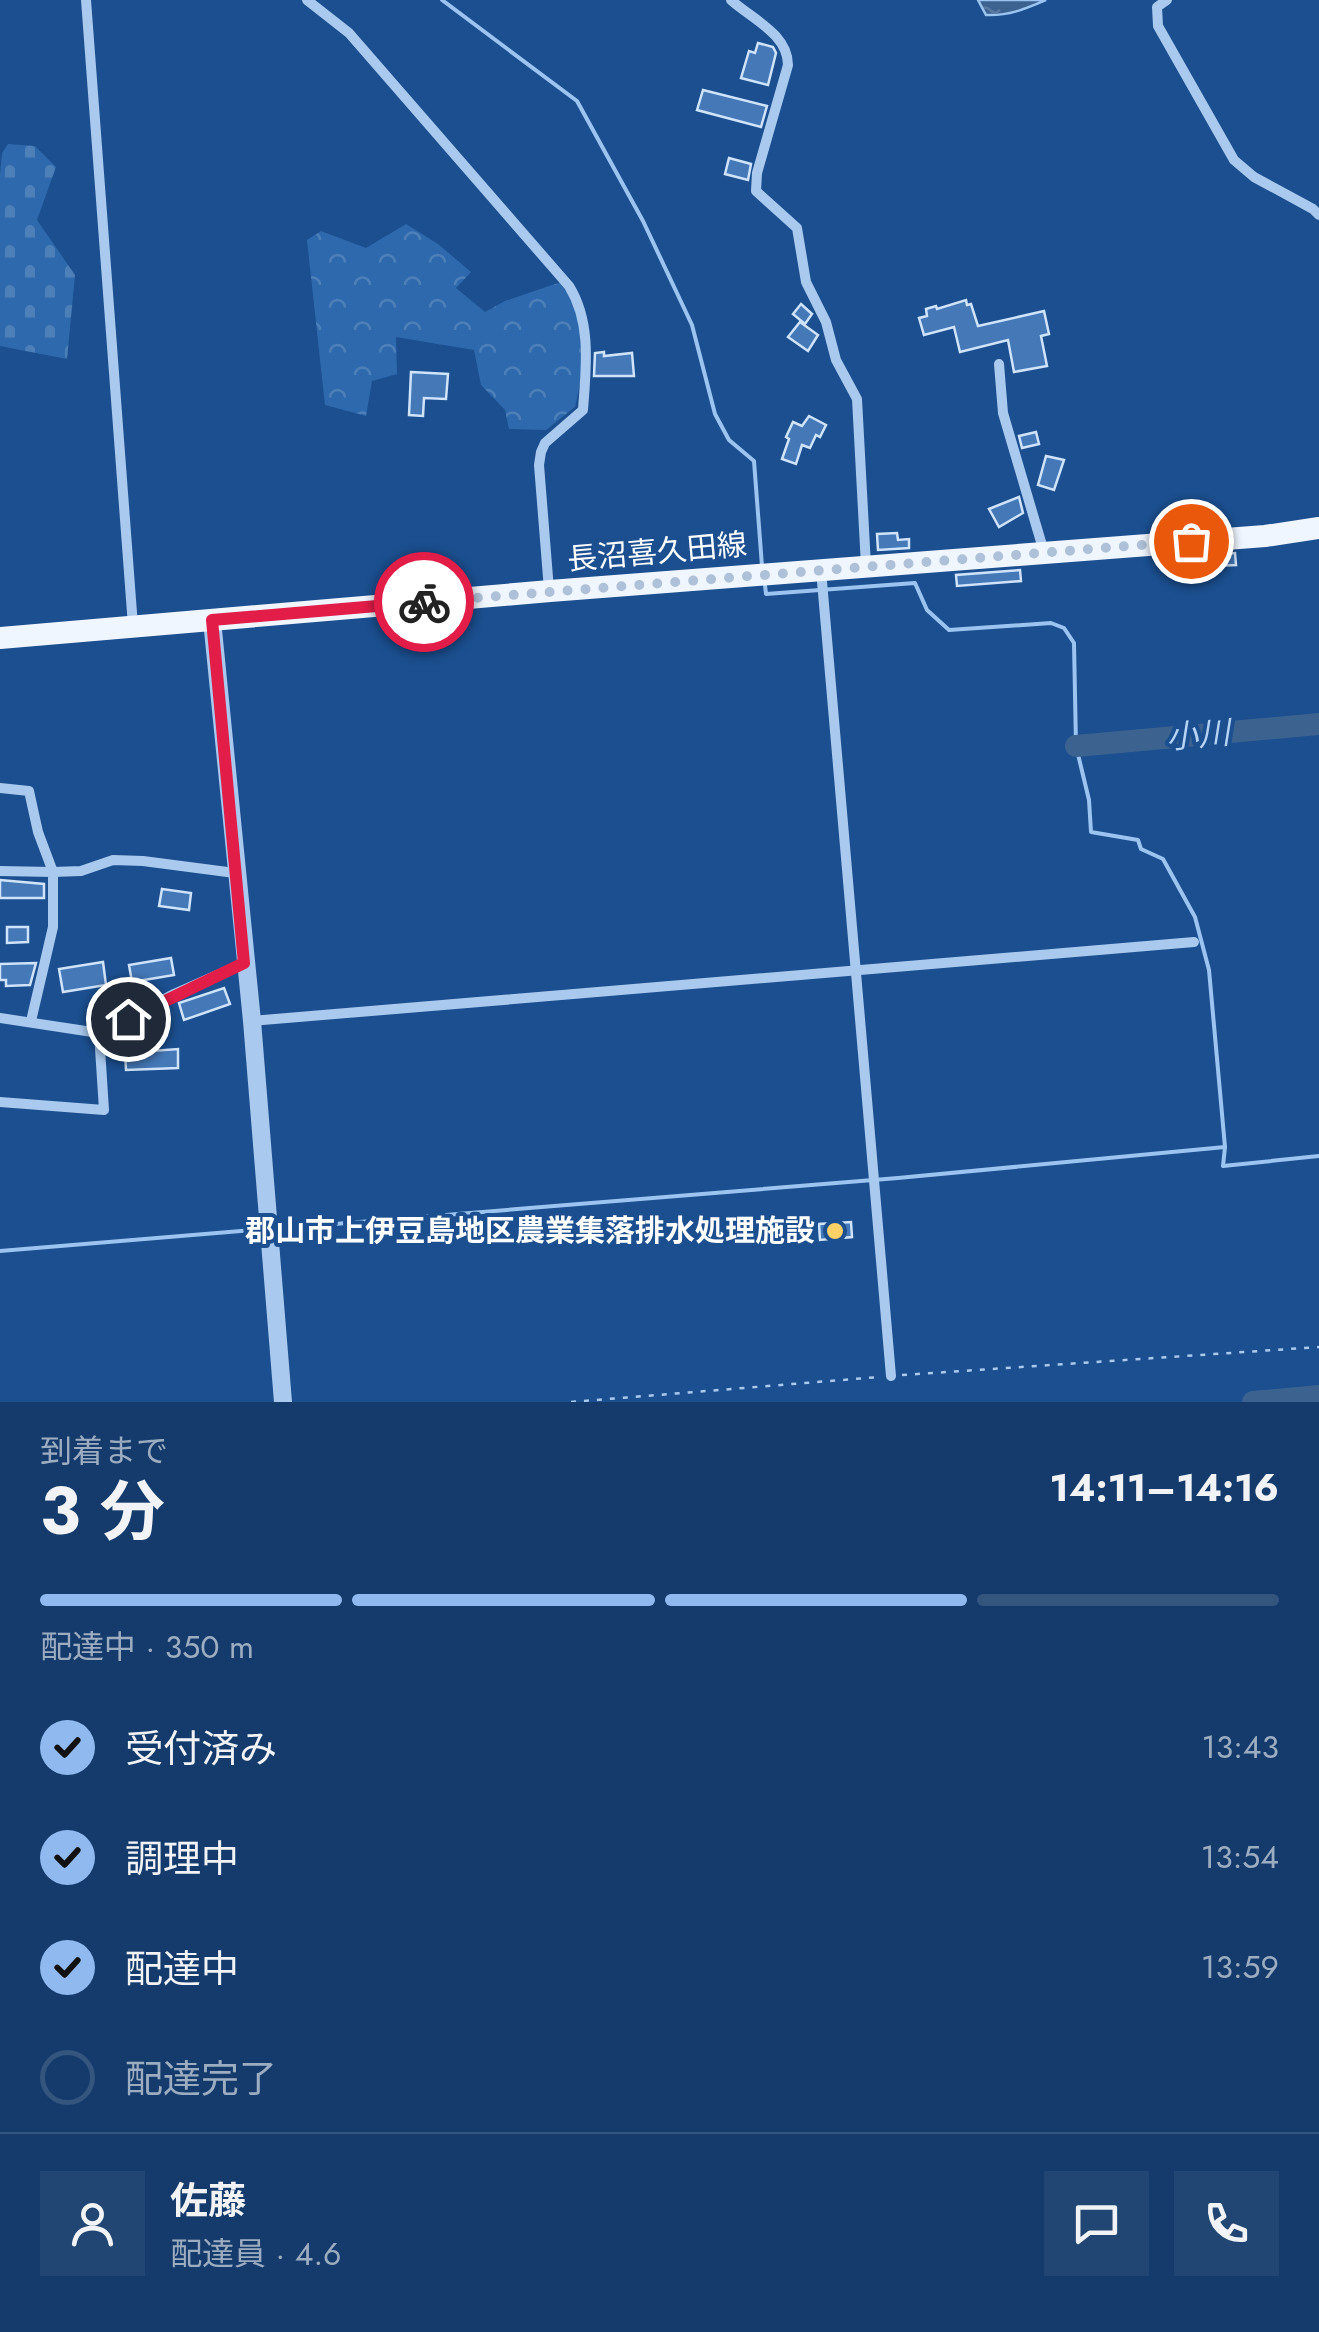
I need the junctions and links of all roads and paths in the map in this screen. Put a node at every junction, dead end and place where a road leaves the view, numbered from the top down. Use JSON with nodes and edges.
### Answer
{"nodes":[{"id":1,"x":86,"y":0,"type":"edge"},
{"id":2,"x":307,"y":0,"type":"edge"},
{"id":3,"x":731,"y":0,"type":"edge"},
{"id":4,"x":1167,"y":0,"type":"edge"},
{"id":5,"x":1319,"y":215,"type":"edge"},
{"id":6,"x":998,"y":364,"type":"dead end"},
{"id":7,"x":1319,"y":528,"type":"edge"},
{"id":8,"x":1044,"y":552,"type":"junction"},
{"id":9,"x":866,"y":566,"type":"junction"},
{"id":10,"x":820,"y":569,"type":"junction"},
{"id":11,"x":550,"y":591,"type":"junction"},
{"id":12,"x":212,"y":620,"type":"junction"},
{"id":13,"x":132,"y":626,"type":"junction"},
{"id":14,"x":0,"y":638,"type":"edge"},
{"id":15,"x":0,"y":788,"type":"edge"},
{"id":16,"x":0,"y":870,"type":"edge"},
{"id":17,"x":53,"y":872,"type":"junction"},
{"id":18,"x":236,"y":872,"type":"junction"},
{"id":19,"x":1194,"y":942,"type":"dead end"},
{"id":20,"x":244,"y":963,"type":"junction"},
{"id":21,"x":857,"y":969,"type":"junction"},
{"id":22,"x":0,"y":1018,"type":"edge"},
{"id":23,"x":31,"y":1021,"type":"junction"},
{"id":24,"x":252,"y":1021,"type":"junction"},
{"id":25,"x":99,"y":1033,"type":"junction"},
{"id":26,"x":0,"y":1102,"type":"edge"},
{"id":27,"x":1319,"y":1347,"type":"edge"},
{"id":28,"x":890,"y":1376,"type":"junction"},
{"id":29,"x":284,"y":1402,"type":"edge"},
{"id":30,"x":570,"y":1402,"type":"edge"}],
"edges":[{"from":1,"to":13,"type":"street"},
{"from":2,"to":11,"type":"street"},
{"from":3,"to":9,"type":"street"},
{"from":4,"to":5,"type":"street"},
{"from":6,"to":8,"type":"street"},
{"from":7,"to":8,"type":"main road","name":"長沼喜久田線"},
{"from":8,"to":9,"type":"main road","name":"長沼喜久田線"},
{"from":9,"to":10,"type":"main road","name":"長沼喜久田線"},
{"from":10,"to":11,"type":"main road","name":"長沼喜久田線"},
{"from":10,"to":21,"type":"street"},
{"from":11,"to":12,"type":"main road","name":"長沼喜久田線"},
{"from":12,"to":13,"type":"main road","name":"長沼喜久田線"},
{"from":12,"to":18,"type":"street"},
{"from":13,"to":14,"type":"main road","name":"長沼喜久田線"},
{"from":15,"to":17,"type":"street"},
{"from":16,"to":17,"type":"street"},
{"from":17,"to":18,"type":"street"},
{"from":17,"to":23,"type":"street"},
{"from":18,"to":20,"type":"street"},
{"from":19,"to":21,"type":"street"},
{"from":20,"to":24,"type":"street"},
{"from":20,"to":25,"type":"street"},
{"from":21,"to":24,"type":"street"},
{"from":21,"to":28,"type":"street"},
{"from":22,"to":23,"type":"street"},
{"from":23,"to":25,"type":"street"},
{"from":24,"to":29,"type":"street"},
{"from":25,"to":26,"type":"street"},
{"from":27,"to":28,"type":"path"},
{"from":28,"to":30,"type":"path"}]}
